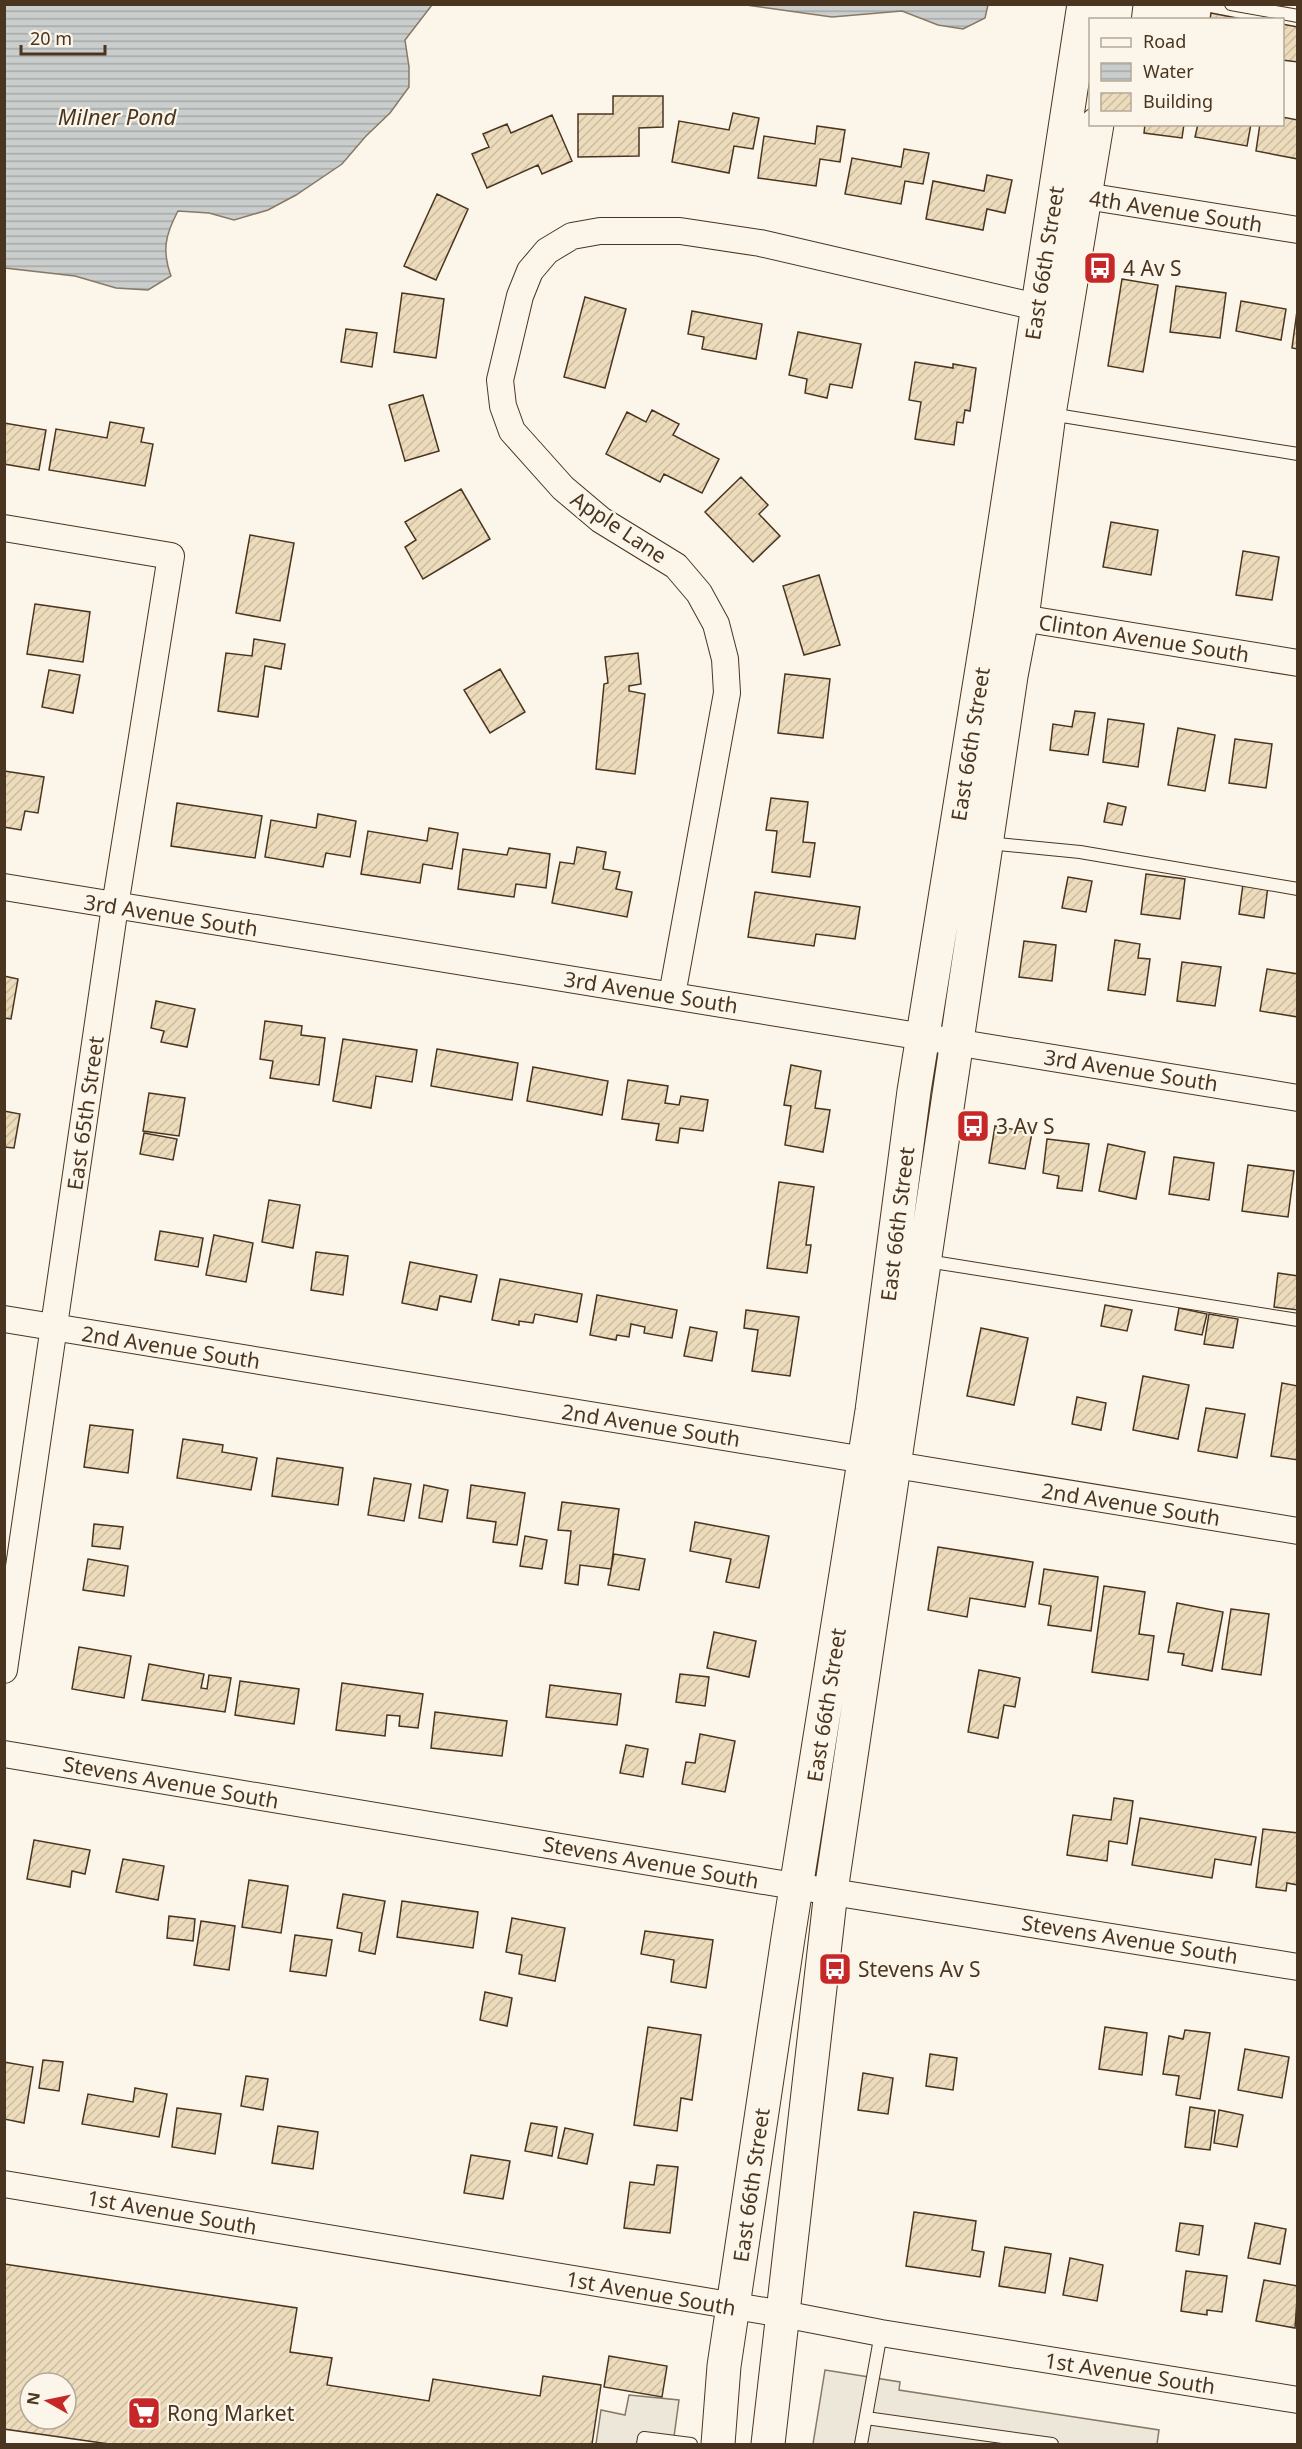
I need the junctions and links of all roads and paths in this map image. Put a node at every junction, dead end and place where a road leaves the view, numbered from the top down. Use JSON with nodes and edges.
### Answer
{"nodes":[{"id":1,"x":1084,"y":4,"type":"edge"},
{"id":2,"x":1231,"y":4,"type":"edge"},
{"id":3,"x":1298,"y":16,"type":"edge"},
{"id":4,"x":1096,"y":126,"type":"edge"},
{"id":5,"x":1070,"y":193,"type":"junction"},
{"id":6,"x":1298,"y":231,"type":"edge"},
{"id":7,"x":1037,"y":307,"type":"junction"},
{"id":8,"x":1049,"y":414,"type":"junction"},
{"id":9,"x":1298,"y":454,"type":"edge"},
{"id":10,"x":4,"y":528,"type":"edge"},
{"id":11,"x":1007,"y":616,"type":"junction"},
{"id":12,"x":1298,"y":663,"type":"edge"},
{"id":13,"x":988,"y":843,"type":"junction"},
{"id":14,"x":4,"y":887,"type":"edge"},
{"id":15,"x":1298,"y":889,"type":"edge"},
{"id":16,"x":115,"y":906,"type":"junction"},
{"id":17,"x":672,"y":995,"type":"junction"},
{"id":18,"x":923,"y":1037,"type":"junction"},
{"id":19,"x":959,"y":1042,"type":"junction"},
{"id":20,"x":1298,"y":1098,"type":"edge"},
{"id":21,"x":909,"y":1258,"type":"junction"},
{"id":22,"x":4,"y":1319,"type":"edge"},
{"id":23,"x":1298,"y":1320,"type":"edge"},
{"id":24,"x":54,"y":1328,"type":"junction"},
{"id":25,"x":862,"y":1460,"type":"junction"},
{"id":26,"x":895,"y":1466,"type":"junction"},
{"id":27,"x":1298,"y":1531,"type":"edge"},
{"id":28,"x":4,"y":1670,"type":"edge"},
{"id":29,"x":4,"y":1754,"type":"edge"},
{"id":30,"x":797,"y":1886,"type":"junction"},
{"id":31,"x":831,"y":1891,"type":"junction"},
{"id":32,"x":1298,"y":1967,"type":"edge"},
{"id":33,"x":4,"y":2184,"type":"edge"},
{"id":34,"x":734,"y":2307,"type":"junction"},
{"id":35,"x":783,"y":2314,"type":"junction"},
{"id":36,"x":881,"y":2333,"type":"junction"},
{"id":37,"x":1298,"y":2400,"type":"edge"},
{"id":38,"x":866,"y":2418,"type":"junction"},
{"id":39,"x":643,"y":2445,"type":"edge"},
{"id":40,"x":691,"y":2445,"type":"edge"},
{"id":41,"x":718,"y":2445,"type":"edge"},
{"id":42,"x":768,"y":2445,"type":"edge"},
{"id":43,"x":861,"y":2445,"type":"edge"},
{"id":44,"x":1052,"y":2445,"type":"edge"}],
"edges":[{"from":1,"to":5,"type":"main road","name":"East 66th Street"},
{"from":2,"to":3,"type":"lane"},
{"from":4,"to":5,"type":"main road","name":"East 66th Street"},
{"from":5,"to":6,"type":"street","name":"4th Avenue South"},
{"from":5,"to":7,"type":"main road","name":"East 66th Street"},
{"from":5,"to":8,"type":"main road","name":"East 66th Street"},
{"from":7,"to":11,"type":"main road","name":"East 66th Street"},
{"from":7,"to":17,"type":"street","name":"Apple Lane"},
{"from":8,"to":9,"type":"lane"},
{"from":8,"to":11,"type":"main road","name":"East 66th Street"},
{"from":10,"to":16,"type":"street","name":"East 65th Street"},
{"from":11,"to":12,"type":"street","name":"Clinton Avenue South"},
{"from":11,"to":13,"type":"main road","name":"East 66th Street"},
{"from":11,"to":18,"type":"main road","name":"East 66th Street"},
{"from":13,"to":15,"type":"lane"},
{"from":13,"to":19,"type":"main road","name":"East 66th Street"},
{"from":14,"to":16,"type":"street","name":"3rd Avenue South"},
{"from":16,"to":17,"type":"street","name":"3rd Avenue South"},
{"from":16,"to":24,"type":"street","name":"East 65th Street"},
{"from":17,"to":18,"type":"street","name":"3rd Avenue South"},
{"from":18,"to":19,"type":"street","name":"3rd Avenue South"},
{"from":18,"to":21,"type":"main road","name":"East 66th Street"},
{"from":19,"to":20,"type":"street","name":"3rd Avenue South"},
{"from":19,"to":21,"type":"main road","name":"East 66th Street"},
{"from":21,"to":23,"type":"lane"},
{"from":21,"to":25,"type":"main road","name":"East 66th Street"},
{"from":21,"to":26,"type":"main road","name":"East 66th Street"},
{"from":22,"to":24,"type":"street","name":"2nd Avenue South"},
{"from":24,"to":25,"type":"street","name":"2nd Avenue South"},
{"from":24,"to":28,"type":"street","name":"East 65th Street"},
{"from":25,"to":26,"type":"street","name":"2nd Avenue South"},
{"from":25,"to":30,"type":"main road","name":"East 66th Street"},
{"from":26,"to":27,"type":"street","name":"2nd Avenue South"},
{"from":26,"to":31,"type":"main road","name":"East 66th Street"},
{"from":29,"to":30,"type":"street","name":"Stevens Avenue South"},
{"from":30,"to":31,"type":"street","name":"Stevens Avenue South"},
{"from":30,"to":34,"type":"main road","name":"East 66th Street"},
{"from":31,"to":32,"type":"street","name":"Stevens Avenue South"},
{"from":31,"to":35,"type":"main road","name":"East 66th Street"},
{"from":33,"to":34,"type":"street","name":"1st Avenue South"},
{"from":34,"to":35,"type":"street","name":"1st Avenue South"},
{"from":34,"to":41,"type":"main road","name":"East 66th Street"},
{"from":35,"to":36,"type":"street","name":"1st Avenue South"},
{"from":35,"to":42,"type":"main road","name":"East 66th Street"},
{"from":36,"to":37,"type":"street","name":"1st Avenue South"},
{"from":36,"to":38,"type":"lane"},
{"from":38,"to":43,"type":"lane"},
{"from":38,"to":44,"type":"lane"},
{"from":39,"to":40,"type":"lane"}]}
